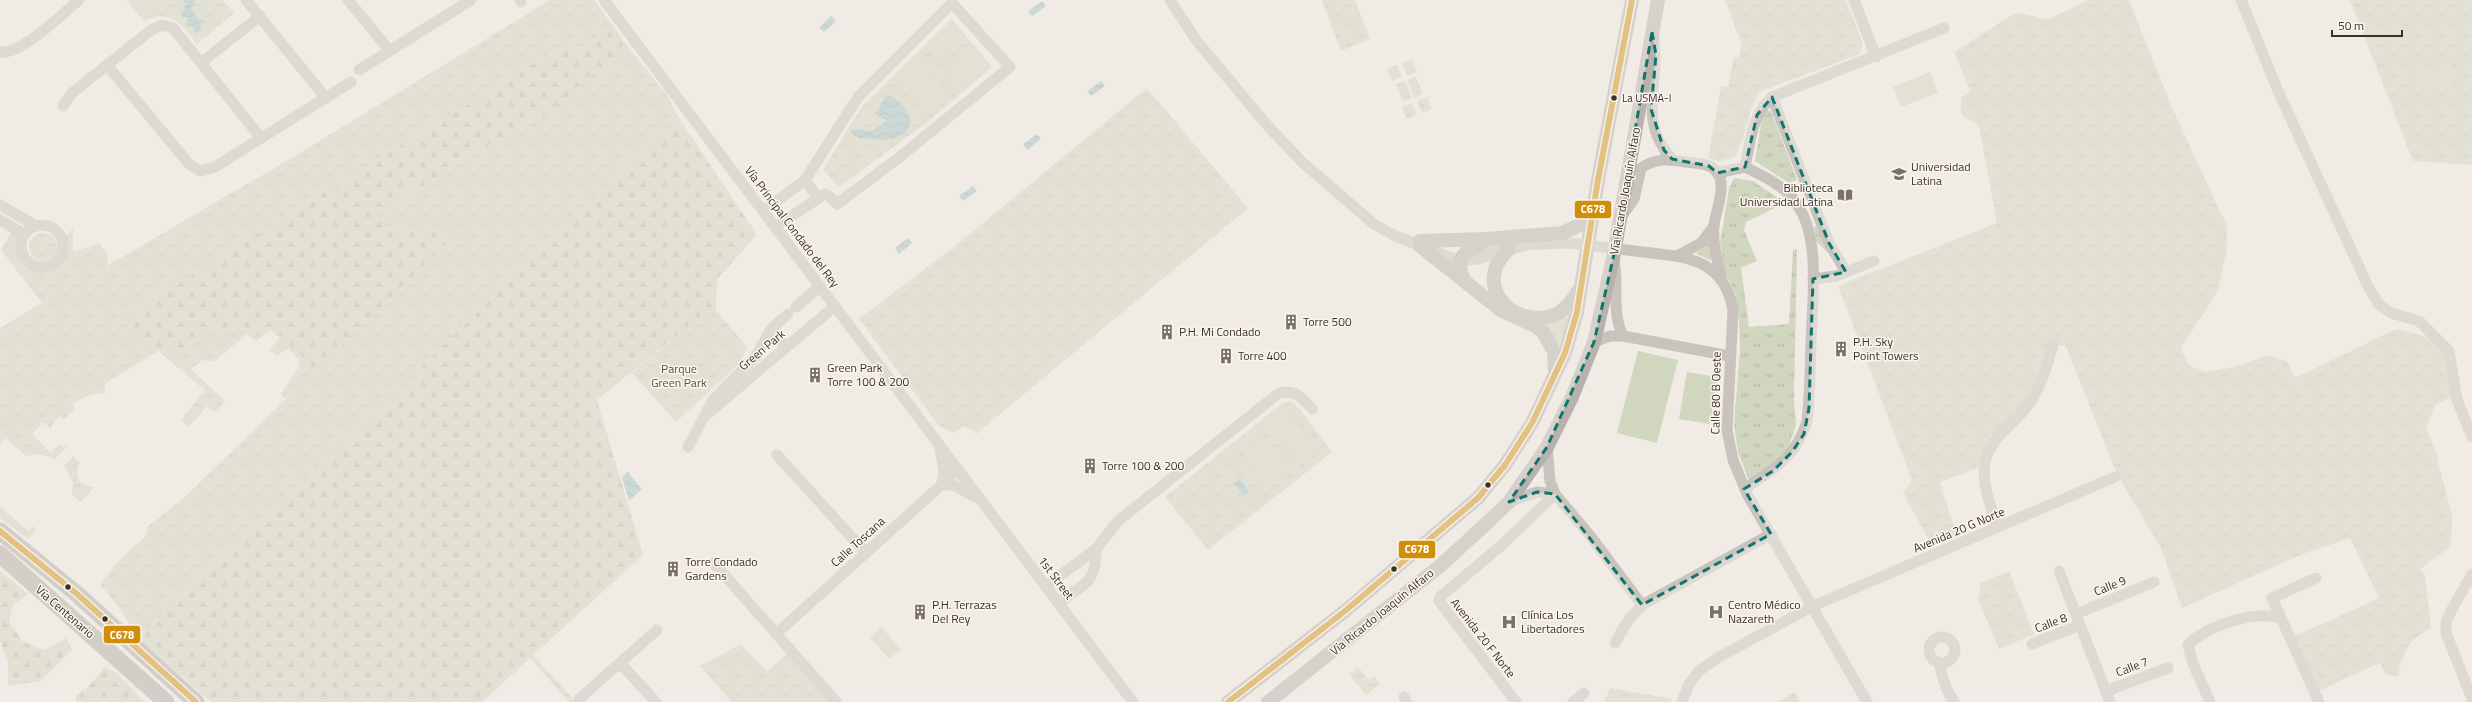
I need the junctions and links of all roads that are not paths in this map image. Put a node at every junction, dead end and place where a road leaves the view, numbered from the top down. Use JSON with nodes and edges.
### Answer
{"nodes":[{"id":1,"x":79,"y":0,"type":"edge"},
{"id":2,"x":246,"y":0,"type":"edge"},
{"id":3,"x":348,"y":0,"type":"edge"},
{"id":4,"x":471,"y":0,"type":"edge"},
{"id":5,"x":604,"y":0,"type":"edge"},
{"id":6,"x":1170,"y":0,"type":"edge"},
{"id":7,"x":1632,"y":0,"type":"edge"},
{"id":8,"x":1658,"y":0,"type":"edge"},
{"id":9,"x":1854,"y":0,"type":"edge"},
{"id":10,"x":2241,"y":0,"type":"edge"},
{"id":11,"x":260,"y":16,"type":"junction"},
{"id":12,"x":1944,"y":28,"type":"dead end"},
{"id":13,"x":1652,"y":32,"type":"junction"},
{"id":14,"x":390,"y":51,"type":"junction"},
{"id":15,"x":0,"y":52,"type":"edge"},
{"id":16,"x":1876,"y":57,"type":"junction"},
{"id":17,"x":202,"y":62,"type":"junction"},
{"id":18,"x":107,"y":65,"type":"junction"},
{"id":19,"x":359,"y":70,"type":"dead end"},
{"id":20,"x":352,"y":82,"type":"dead end"},
{"id":21,"x":1772,"y":97,"type":"junction"},
{"id":22,"x":326,"y":98,"type":"junction"},
{"id":23,"x":63,"y":106,"type":"dead end"},
{"id":24,"x":261,"y":138,"type":"junction"},
{"id":25,"x":1672,"y":159,"type":"junction"},
{"id":26,"x":1744,"y":167,"type":"junction"},
{"id":27,"x":1717,"y":173,"type":"junction"},
{"id":28,"x":805,"y":180,"type":"junction"},
{"id":29,"x":1598,"y":180,"type":"junction"},
{"id":30,"x":818,"y":198,"type":"junction"},
{"id":31,"x":0,"y":205,"type":"edge"},
{"id":32,"x":763,"y":211,"type":"junction"},
{"id":33,"x":1820,"y":218,"type":"junction"},
{"id":34,"x":1620,"y":219,"type":"junction"},
{"id":35,"x":0,"y":220,"type":"edge"},
{"id":36,"x":1806,"y":222,"type":"junction"},
{"id":37,"x":36,"y":226,"type":"junction"},
{"id":38,"x":1714,"y":226,"type":"junction"},
{"id":39,"x":776,"y":227,"type":"junction"},
{"id":40,"x":24,"y":234,"type":"junction"},
{"id":41,"x":1420,"y":243,"type":"junction"},
{"id":42,"x":1527,"y":245,"type":"junction"},
{"id":43,"x":1479,"y":246,"type":"junction"},
{"id":44,"x":1509,"y":250,"type":"junction"},
{"id":45,"x":1677,"y":256,"type":"junction"},
{"id":46,"x":1613,"y":259,"type":"junction"},
{"id":47,"x":1460,"y":261,"type":"junction"},
{"id":48,"x":1874,"y":261,"type":"dead end"},
{"id":49,"x":1846,"y":272,"type":"junction"},
{"id":50,"x":1812,"y":279,"type":"junction"},
{"id":51,"x":1722,"y":280,"type":"junction"},
{"id":52,"x":1465,"y":281,"type":"junction"},
{"id":53,"x":820,"y":286,"type":"junction"},
{"id":54,"x":1580,"y":289,"type":"junction"},
{"id":55,"x":835,"y":306,"type":"junction"},
{"id":56,"x":771,"y":329,"type":"junction"},
{"id":57,"x":1623,"y":336,"type":"junction"},
{"id":58,"x":1594,"y":342,"type":"junction"},
{"id":59,"x":2053,"y":345,"type":"dead end"},
{"id":60,"x":786,"y":347,"type":"junction"},
{"id":61,"x":1730,"y":356,"type":"junction"},
{"id":62,"x":1555,"y":379,"type":"junction"},
{"id":63,"x":1312,"y":409,"type":"dead end"},
{"id":64,"x":706,"y":415,"type":"junction"},
{"id":65,"x":2472,"y":437,"type":"edge"},
{"id":66,"x":940,"y":446,"type":"junction"},
{"id":67,"x":688,"y":447,"type":"dead end"},
{"id":68,"x":1547,"y":447,"type":"junction"},
{"id":69,"x":777,"y":455,"type":"dead end"},
{"id":70,"x":958,"y":470,"type":"junction"},
{"id":71,"x":2115,"y":477,"type":"dead end"},
{"id":72,"x":942,"y":484,"type":"junction"},
{"id":73,"x":1745,"y":488,"type":"junction"},
{"id":74,"x":1555,"y":494,"type":"junction"},
{"id":75,"x":980,"y":499,"type":"junction"},
{"id":76,"x":1509,"y":502,"type":"junction"},
{"id":77,"x":1998,"y":527,"type":"junction"},
{"id":78,"x":0,"y":531,"type":"edge"},
{"id":79,"x":1771,"y":534,"type":"junction"},
{"id":80,"x":1096,"y":548,"type":"junction"},
{"id":81,"x":866,"y":553,"type":"junction"},
{"id":82,"x":0,"y":554,"type":"edge"},
{"id":83,"x":714,"y":563,"type":"dead end"},
{"id":84,"x":2059,"y":571,"type":"dead end"},
{"id":85,"x":2472,"y":574,"type":"edge"},
{"id":86,"x":2316,"y":578,"type":"dead end"},
{"id":87,"x":2154,"y":582,"type":"dead end"},
{"id":88,"x":1046,"y":586,"type":"junction"},
{"id":89,"x":1058,"y":603,"type":"junction"},
{"id":90,"x":1642,"y":605,"type":"junction"},
{"id":91,"x":1813,"y":606,"type":"junction"},
{"id":92,"x":2076,"y":614,"type":"junction"},
{"id":93,"x":2280,"y":618,"type":"junction"},
{"id":94,"x":2080,"y":626,"type":"junction"},
{"id":95,"x":657,"y":630,"type":"dead end"},
{"id":96,"x":776,"y":634,"type":"junction"},
{"id":97,"x":1615,"y":643,"type":"dead end"},
{"id":98,"x":2032,"y":644,"type":"dead end"},
{"id":99,"x":620,"y":663,"type":"junction"},
{"id":100,"x":1939,"y":664,"type":"dead end"},
{"id":101,"x":2168,"y":668,"type":"dead end"},
{"id":102,"x":2106,"y":691,"type":"junction"},
{"id":103,"x":1584,"y":693,"type":"dead end"},
{"id":104,"x":161,"y":699,"type":"edge"},
{"id":105,"x":579,"y":699,"type":"dead end"},
{"id":106,"x":2472,"y":699,"type":"edge"},
{"id":107,"x":196,"y":702,"type":"edge"},
{"id":108,"x":656,"y":702,"type":"edge"},
{"id":109,"x":836,"y":702,"type":"edge"},
{"id":110,"x":1133,"y":702,"type":"edge"},
{"id":111,"x":1228,"y":702,"type":"edge"},
{"id":112,"x":1268,"y":702,"type":"edge"},
{"id":113,"x":1516,"y":702,"type":"edge"},
{"id":114,"x":1573,"y":702,"type":"edge"},
{"id":115,"x":1682,"y":702,"type":"edge"},
{"id":116,"x":1867,"y":702,"type":"edge"},
{"id":117,"x":1954,"y":702,"type":"edge"},
{"id":118,"x":2110,"y":702,"type":"edge"},
{"id":119,"x":2210,"y":702,"type":"edge"},
{"id":120,"x":2319,"y":702,"type":"edge"}],
"edges":[{"from":1,"to":15,"type":"street"},
{"from":2,"to":11,"type":"street"},
{"from":3,"to":14,"type":"street"},
{"from":4,"to":14,"type":"street"},
{"from":5,"to":32,"type":"street","name":"Vía Principal Condado del Rey"},
{"from":6,"to":41,"type":"street"},
{"from":7,"to":29,"type":"main road","name":"Vía Ricardo Joaquín Alfaro"},
{"from":8,"to":13,"type":"main road","name":"Vía Ricardo Joaquín Alfaro"},
{"from":9,"to":16,"type":"street"},
{"from":10,"to":65,"type":"street"},
{"from":11,"to":17,"type":"street"},
{"from":11,"to":22,"type":"street"},
{"from":12,"to":16,"type":"street"},
{"from":13,"to":25,"type":"street"},
{"from":13,"to":34,"type":"main road","name":"Vía Ricardo Joaquín Alfaro"},
{"from":14,"to":19,"type":"street"},
{"from":16,"to":21,"type":"street"},
{"from":17,"to":18,"type":"street"},
{"from":17,"to":24,"type":"street"},
{"from":18,"to":23,"type":"street"},
{"from":18,"to":24,"type":"street"},
{"from":20,"to":22,"type":"street"},
{"from":21,"to":26,"type":"street"},
{"from":21,"to":33,"type":"street"},
{"from":22,"to":24,"type":"street"},
{"from":25,"to":27,"type":"street"},
{"from":25,"to":34,"type":"street"},
{"from":26,"to":27,"type":"street"},
{"from":26,"to":36,"type":"street"},
{"from":27,"to":38,"type":"street"},
{"from":28,"to":30,"type":"street"},
{"from":28,"to":30,"type":"street"},
{"from":28,"to":32,"type":"street"},
{"from":29,"to":41,"type":"main road"},
{"from":29,"to":54,"type":"main road","name":"Vía Ricardo Joaquín Alfaro"},
{"from":30,"to":39,"type":"street"},
{"from":31,"to":37,"type":"street"},
{"from":32,"to":39,"type":"street","name":"Vía Principal Condado del Rey"},
{"from":33,"to":36,"type":"street"},
{"from":33,"to":49,"type":"street"},
{"from":34,"to":46,"type":"main road","name":"Vía Ricardo Joaquín Alfaro"},
{"from":35,"to":40,"type":"street"},
{"from":36,"to":50,"type":"street"},
{"from":37,"to":40,"type":"street"},
{"from":37,"to":40,"type":"street"},
{"from":38,"to":45,"type":"street"},
{"from":38,"to":51,"type":"street"},
{"from":39,"to":53,"type":"street","name":"Vía Principal Condado del Rey"},
{"from":41,"to":43,"type":"street"},
{"from":41,"to":47,"type":"street"},
{"from":41,"to":52,"type":"main road"},
{"from":42,"to":43,"type":"street"},
{"from":42,"to":44,"type":"street"},
{"from":42,"to":45,"type":"street","name":"Calle 80 B Oeste","bridge":true},
{"from":43,"to":47,"type":"main road"},
{"from":44,"to":47,"type":"street"},
{"from":44,"to":54,"type":"main road"},
{"from":45,"to":51,"type":"street","name":"Calle 80 B Oeste"},
{"from":46,"to":57,"type":"street"},
{"from":46,"to":58,"type":"main road","name":"Vía Ricardo Joaquín Alfaro"},
{"from":47,"to":52,"type":"main road"},
{"from":48,"to":49,"type":"street"},
{"from":49,"to":50,"type":"street"},
{"from":50,"to":73,"type":"street"},
{"from":51,"to":61,"type":"street","name":"Calle 80 B Oeste"},
{"from":52,"to":62,"type":"main road"},
{"from":53,"to":55,"type":"street","name":"Vía Principal Condado del Rey"},
{"from":53,"to":56,"type":"street","name":"Green Park"},
{"from":54,"to":62,"type":"main road","name":"Vía Ricardo Joaquín Alfaro"},
{"from":55,"to":60,"type":"street","name":"Green Park"},
{"from":55,"to":66,"type":"street","name":"Vía Principal Condado del Rey"},
{"from":56,"to":60,"type":"street"},
{"from":56,"to":64,"type":"street","name":"Green Park"},
{"from":57,"to":58,"type":"street"},
{"from":57,"to":61,"type":"street"},
{"from":58,"to":68,"type":"main road","name":"Vía Ricardo Joaquín Alfaro"},
{"from":59,"to":77,"type":"street"},
{"from":60,"to":64,"type":"street","name":"Green Park"},
{"from":61,"to":73,"type":"street","name":"Calle 80 B Oeste"},
{"from":62,"to":111,"type":"main road","name":"Vía Ricardo Joaquín Alfaro"},
{"from":63,"to":80,"type":"street"},
{"from":64,"to":67,"type":"street","name":"Green Park"},
{"from":66,"to":70,"type":"street","name":"Vía Principal Condado del Rey"},
{"from":66,"to":72,"type":"street"},
{"from":68,"to":74,"type":"street"},
{"from":68,"to":76,"type":"main road","name":"Vía Ricardo Joaquín Alfaro"},
{"from":69,"to":81,"type":"street"},
{"from":70,"to":72,"type":"street","name":"Calle Toscana"},
{"from":70,"to":75,"type":"street","name":"1st Street"},
{"from":71,"to":77,"type":"street","name":"Avenida 20 G Norte"},
{"from":72,"to":75,"type":"street"},
{"from":72,"to":81,"type":"street","name":"Calle Toscana"},
{"from":73,"to":79,"type":"street","name":"Calle 80 B Oeste"},
{"from":74,"to":76,"type":"street"},
{"from":74,"to":90,"type":"street"},
{"from":74,"to":113,"type":"street","name":"Avenida 20 F Norte"},
{"from":75,"to":88,"type":"street","name":"1st Street"},
{"from":76,"to":112,"type":"main road","name":"Vía Ricardo Joaquín Alfaro"},
{"from":77,"to":91,"type":"street","name":"Avenida 20 G Norte"},
{"from":78,"to":107,"type":"highway","name":"Vía Centenario"},
{"from":79,"to":90,"type":"street"},
{"from":79,"to":91,"type":"street","name":"Calle 80 B Oeste"},
{"from":80,"to":88,"type":"street"},
{"from":80,"to":89,"type":"street"},
{"from":81,"to":96,"type":"street","name":"Calle Toscana"},
{"from":82,"to":104,"type":"highway","name":"Vía Centenario"},
{"from":83,"to":96,"type":"street"},
{"from":84,"to":92,"type":"street"},
{"from":85,"to":106,"type":"street"},
{"from":86,"to":93,"type":"street"},
{"from":87,"to":92,"type":"street","name":"Calle 9"},
{"from":88,"to":89,"type":"street","name":"1st Street"},
{"from":89,"to":110,"type":"street","name":"1st Street"},
{"from":90,"to":97,"type":"street"},
{"from":91,"to":115,"type":"street","name":"Avenida 20 G Norte"},
{"from":91,"to":116,"type":"street","name":"Calle 80 B Oeste"},
{"from":92,"to":94,"type":"street"},
{"from":93,"to":119,"type":"street"},
{"from":93,"to":120,"type":"street"},
{"from":94,"to":98,"type":"street","name":"Calle 8"},
{"from":94,"to":102,"type":"street"},
{"from":95,"to":99,"type":"street"},
{"from":96,"to":109,"type":"street"},
{"from":99,"to":105,"type":"street"},
{"from":99,"to":108,"type":"street"},
{"from":100,"to":117,"type":"street"},
{"from":101,"to":102,"type":"street","name":"Calle 7"},
{"from":102,"to":118,"type":"street"},
{"from":103,"to":114,"type":"street"}]}
